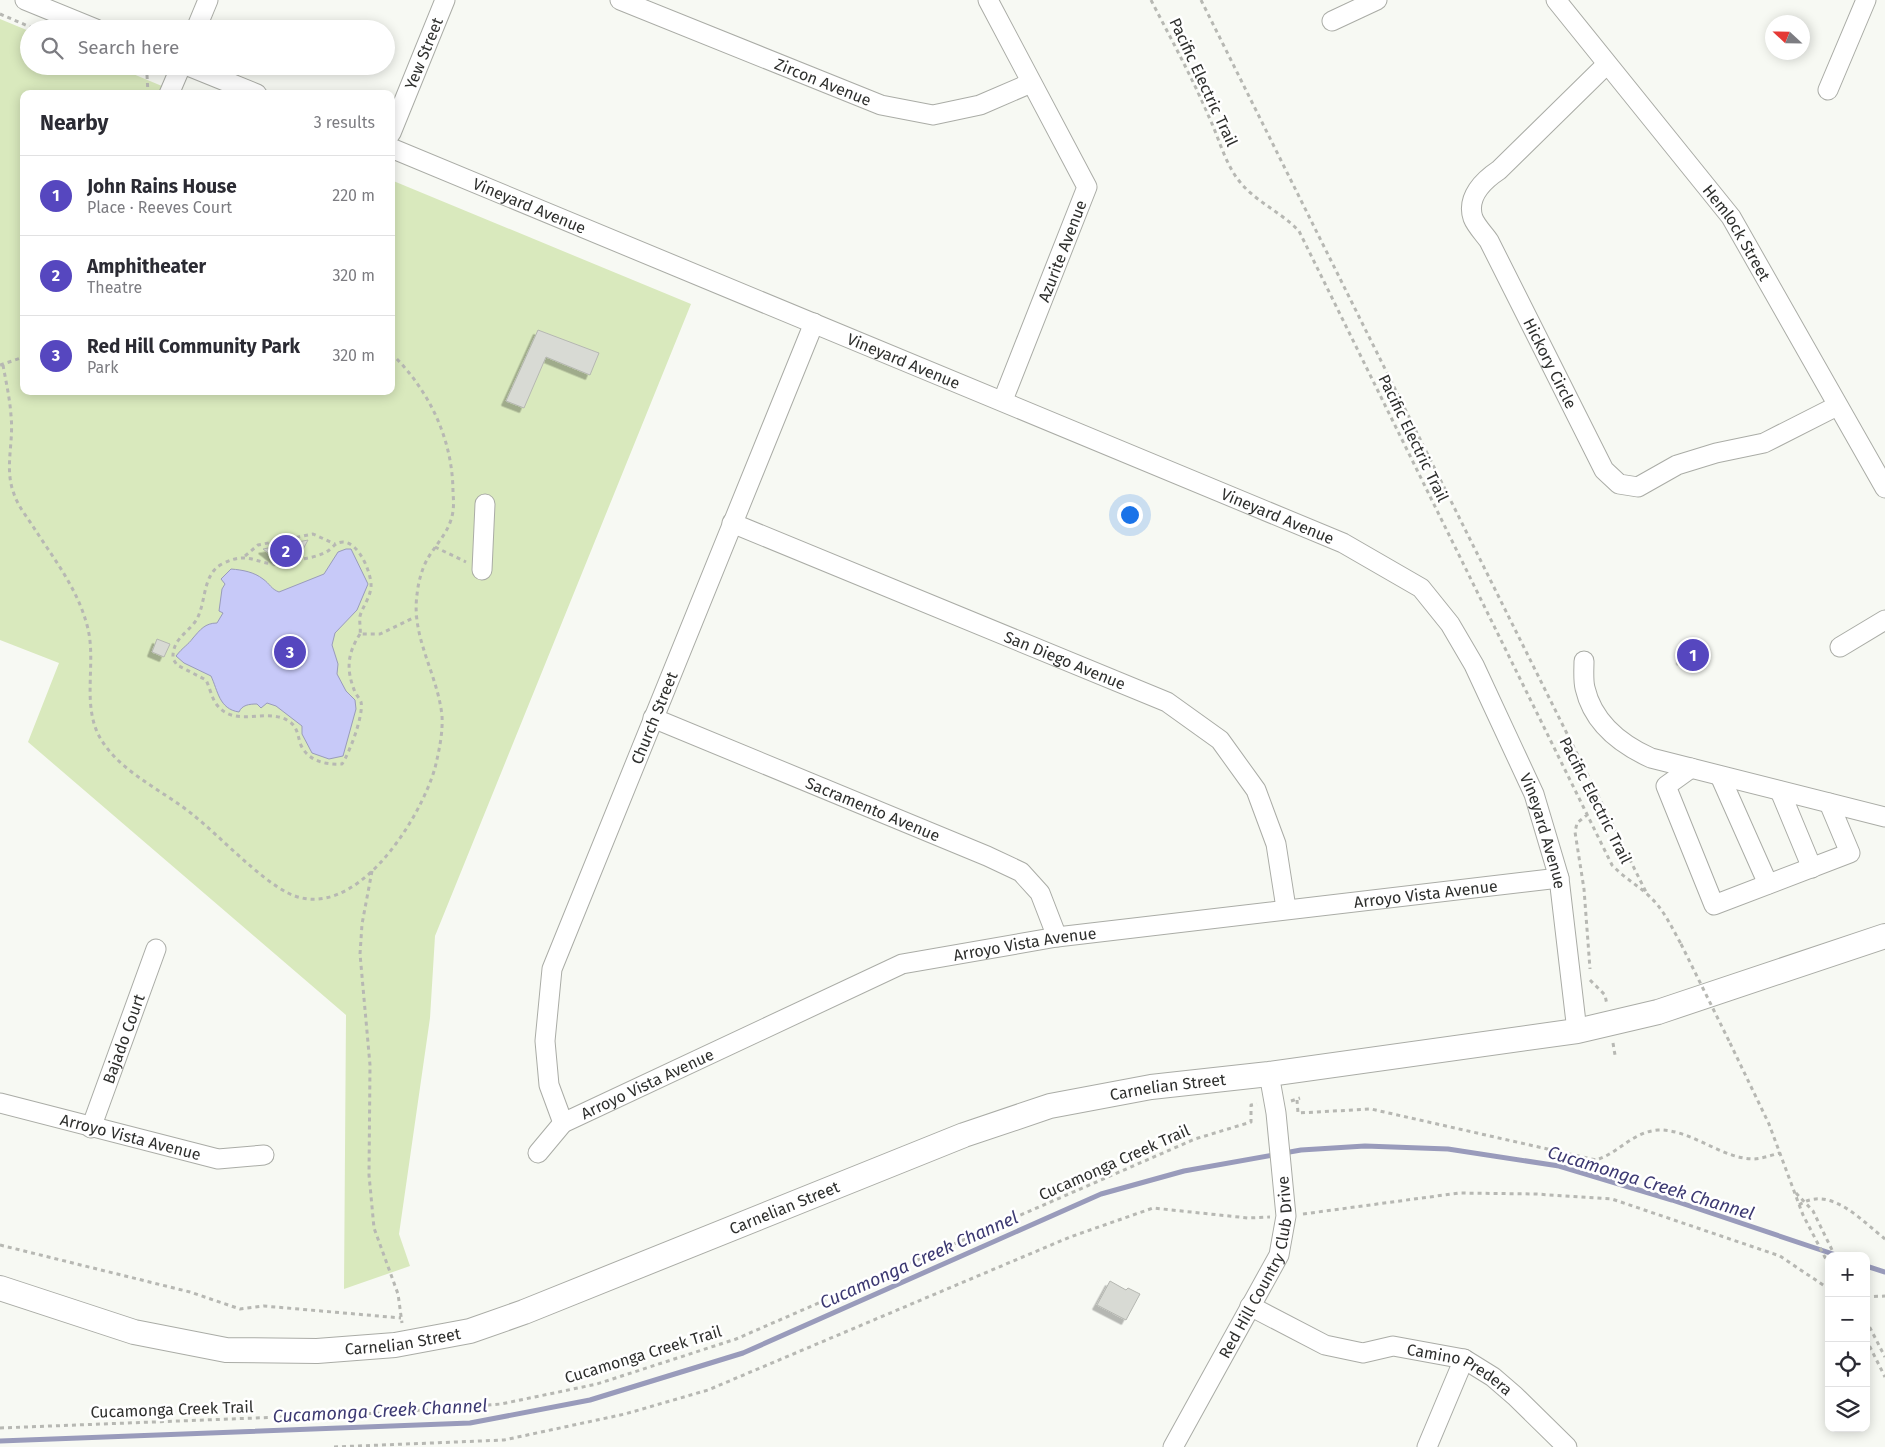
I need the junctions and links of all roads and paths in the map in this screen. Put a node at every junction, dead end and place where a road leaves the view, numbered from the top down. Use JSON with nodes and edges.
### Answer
{"nodes":[{"id":1,"x":25,"y":0,"type":"edge"},
{"id":2,"x":208,"y":0,"type":"edge"},
{"id":3,"x":445,"y":0,"type":"edge"},
{"id":4,"x":620,"y":0,"type":"edge"},
{"id":5,"x":988,"y":0,"type":"edge"},
{"id":6,"x":1151,"y":0,"type":"edge"},
{"id":7,"x":1200,"y":0,"type":"edge"},
{"id":8,"x":1377,"y":0,"type":"edge"},
{"id":9,"x":1556,"y":0,"type":"edge"},
{"id":10,"x":1866,"y":0,"type":"edge"},
{"id":11,"x":0,"y":14,"type":"edge"},
{"id":12,"x":74,"y":20,"type":"edge"},
{"id":13,"x":200,"y":20,"type":"edge"},
{"id":14,"x":1332,"y":21,"type":"dead end"},
{"id":15,"x":20,"y":23,"type":"edge"},
{"id":16,"x":1607,"y":64,"type":"junction"},
{"id":17,"x":147,"y":75,"type":"edge"},
{"id":18,"x":177,"y":75,"type":"edge"},
{"id":19,"x":210,"y":75,"type":"edge"},
{"id":20,"x":1031,"y":83,"type":"junction"},
{"id":21,"x":148,"y":90,"type":"edge"},
{"id":22,"x":171,"y":90,"type":"edge"},
{"id":23,"x":246,"y":90,"type":"edge"},
{"id":24,"x":1828,"y":90,"type":"dead end"},
{"id":25,"x":395,"y":123,"type":"edge"},
{"id":26,"x":395,"y":150,"type":"edge"},
{"id":27,"x":814,"y":323,"type":"junction"},
{"id":28,"x":20,"y":358,"type":"edge"},
{"id":29,"x":395,"y":358,"type":"edge"},
{"id":30,"x":2,"y":365,"type":"edge"},
{"id":31,"x":1003,"y":400,"type":"junction"},
{"id":32,"x":1837,"y":406,"type":"junction"},
{"id":33,"x":1885,"y":488,"type":"edge"},
{"id":34,"x":485,"y":504,"type":"dead end"},
{"id":35,"x":732,"y":523,"type":"junction"},
{"id":36,"x":335,"y":544,"type":"junction"},
{"id":37,"x":435,"y":547,"type":"junction"},
{"id":38,"x":245,"y":556,"type":"junction"},
{"id":39,"x":482,"y":570,"type":"joint"},
{"id":40,"x":415,"y":617,"type":"junction"},
{"id":41,"x":1885,"y":620,"type":"edge"},
{"id":42,"x":360,"y":634,"type":"junction"},
{"id":43,"x":1840,"y":647,"type":"dead end"},
{"id":44,"x":1584,"y":661,"type":"dead end"},
{"id":45,"x":653,"y":718,"type":"junction"},
{"id":46,"x":1692,"y":768,"type":"junction"},
{"id":47,"x":1720,"y":776,"type":"junction"},
{"id":48,"x":1780,"y":791,"type":"junction"},
{"id":49,"x":1829,"y":803,"type":"junction"},
{"id":50,"x":1588,"y":814,"type":"junction"},
{"id":51,"x":1885,"y":817,"type":"edge"},
{"id":52,"x":1812,"y":868,"type":"junction"},
{"id":53,"x":372,"y":870,"type":"junction"},
{"id":54,"x":1559,"y":878,"type":"junction"},
{"id":55,"x":1768,"y":884,"type":"junction"},
{"id":56,"x":1647,"y":894,"type":"junction"},
{"id":57,"x":1286,"y":908,"type":"junction"},
{"id":58,"x":1885,"y":936,"type":"edge"},
{"id":59,"x":1057,"y":937,"type":"junction"},
{"id":60,"x":156,"y":949,"type":"dead end"},
{"id":61,"x":1605,"y":995,"type":"dead end"},
{"id":62,"x":1578,"y":1031,"type":"junction"},
{"id":63,"x":1268,"y":1074,"type":"junction"},
{"id":64,"x":1297,"y":1100,"type":"dead end"},
{"id":65,"x":0,"y":1103,"type":"edge"},
{"id":66,"x":1252,"y":1122,"type":"dead end"},
{"id":67,"x":563,"y":1123,"type":"junction"},
{"id":68,"x":91,"y":1128,"type":"junction"},
{"id":69,"x":538,"y":1153,"type":"dead end"},
{"id":70,"x":1780,"y":1153,"type":"junction"},
{"id":71,"x":264,"y":1155,"type":"dead end"},
{"id":72,"x":1794,"y":1190,"type":"junction"},
{"id":73,"x":1804,"y":1201,"type":"junction"},
{"id":74,"x":1799,"y":1205,"type":"junction"},
{"id":75,"x":1286,"y":1216,"type":"junction"},
{"id":76,"x":1885,"y":1239,"type":"edge"},
{"id":77,"x":0,"y":1245,"type":"edge"},
{"id":78,"x":1833,"y":1252,"type":"edge"},
{"id":79,"x":1825,"y":1257,"type":"edge"},
{"id":80,"x":1825,"y":1286,"type":"edge"},
{"id":81,"x":0,"y":1288,"type":"edge"},
{"id":82,"x":1885,"y":1296,"type":"edge"},
{"id":83,"x":1870,"y":1297,"type":"edge"},
{"id":84,"x":1250,"y":1306,"type":"junction"},
{"id":85,"x":401,"y":1318,"type":"junction"},
{"id":86,"x":1870,"y":1327,"type":"edge"},
{"id":87,"x":1868,"y":1342,"type":"edge"},
{"id":88,"x":406,"y":1343,"type":"junction"},
{"id":89,"x":1885,"y":1357,"type":"edge"},
{"id":90,"x":1464,"y":1359,"type":"junction"},
{"id":91,"x":1885,"y":1377,"type":"edge"},
{"id":92,"x":0,"y":1428,"type":"edge"},
{"id":93,"x":334,"y":1447,"type":"edge"},
{"id":94,"x":1173,"y":1447,"type":"edge"},
{"id":95,"x":1427,"y":1447,"type":"edge"},
{"id":96,"x":1567,"y":1447,"type":"edge"}],
"edges":[{"from":1,"to":12,"type":"street"},
{"from":2,"to":13,"type":"street"},
{"from":3,"to":25,"type":"street","name":"Yew Street"},
{"from":4,"to":20,"type":"street","name":"Zircon Avenue"},
{"from":5,"to":20,"type":"street","name":"Azurite Avenue"},
{"from":6,"to":50,"type":"path","name":"Pacific Electric Trail"},
{"from":7,"to":56,"type":"path","name":"Pacific Electric Trail"},
{"from":8,"to":14,"type":"street"},
{"from":9,"to":16,"type":"street","name":"Hemlock Street"},
{"from":10,"to":24,"type":"street"},
{"from":11,"to":15,"type":"path"},
{"from":16,"to":32,"type":"street","name":"Hemlock Street"},
{"from":16,"to":32,"type":"street","name":"Hickory Circle"},
{"from":17,"to":21,"type":"path"},
{"from":18,"to":22,"type":"street"},
{"from":19,"to":23,"type":"street"},
{"from":20,"to":31,"type":"street","name":"Azurite Avenue"},
{"from":26,"to":27,"type":"street","name":"Vineyard Avenue"},
{"from":27,"to":31,"type":"street","name":"Vineyard Avenue"},
{"from":27,"to":35,"type":"street","name":"Church Street"},
{"from":28,"to":30,"type":"path"},
{"from":29,"to":37,"type":"path"},
{"from":30,"to":53,"type":"path"},
{"from":31,"to":54,"type":"street","name":"Vineyard Avenue"},
{"from":32,"to":33,"type":"street","name":"Hemlock Street"},
{"from":34,"to":39,"type":"street"},
{"from":35,"to":45,"type":"street","name":"Church Street"},
{"from":35,"to":57,"type":"street","name":"San Diego Avenue"},
{"from":36,"to":38,"type":"path"},
{"from":36,"to":38,"type":"path"},
{"from":36,"to":42,"type":"path"},
{"from":37,"to":39,"type":"path"},
{"from":37,"to":40,"type":"path"},
{"from":38,"to":42,"type":"path"},
{"from":40,"to":42,"type":"path"},
{"from":40,"to":53,"type":"path"},
{"from":41,"to":43,"type":"street"},
{"from":44,"to":46,"type":"street"},
{"from":45,"to":59,"type":"street","name":"Sacramento Avenue"},
{"from":45,"to":67,"type":"street","name":"Church Street"},
{"from":46,"to":47,"type":"street"},
{"from":46,"to":55,"type":"street"},
{"from":47,"to":48,"type":"street"},
{"from":47,"to":55,"type":"street"},
{"from":48,"to":49,"type":"street"},
{"from":48,"to":52,"type":"street"},
{"from":49,"to":51,"type":"street"},
{"from":49,"to":52,"type":"street"},
{"from":50,"to":56,"type":"path","name":"Pacific Electric Trail"},
{"from":50,"to":61,"type":"path"},
{"from":52,"to":55,"type":"street"},
{"from":53,"to":85,"type":"path"},
{"from":54,"to":57,"type":"street","name":"Arroyo Vista Avenue"},
{"from":54,"to":62,"type":"street","name":"Vineyard Avenue"},
{"from":56,"to":70,"type":"path","name":"Pacific Electric Trail","bridge":true},
{"from":57,"to":59,"type":"street","name":"Arroyo Vista Avenue"},
{"from":58,"to":62,"type":"main road"},
{"from":59,"to":67,"type":"street","name":"Arroyo Vista Avenue"},
{"from":60,"to":68,"type":"street","name":"Bajado Court"},
{"from":62,"to":63,"type":"main road","name":"Carnelian Street"},
{"from":63,"to":75,"type":"street","name":"Red Hill Country Club Drive"},
{"from":63,"to":88,"type":"main road","name":"Carnelian Street"},
{"from":64,"to":70,"type":"path"},
{"from":65,"to":68,"type":"street","name":"Arroyo Vista Avenue"},
{"from":66,"to":92,"type":"path","name":"Cucamonga Creek Trail"},
{"from":67,"to":69,"type":"street","name":"Arroyo Vista Avenue"},
{"from":68,"to":71,"type":"street","name":"Arroyo Vista Avenue"},
{"from":70,"to":72,"type":"path","name":"Pacific Electric Trail"},
{"from":72,"to":73,"type":"path","name":"Pacific Electric Trail"},
{"from":72,"to":74,"type":"path","name":"Pacific Electric Trail"},
{"from":73,"to":74,"type":"path"},
{"from":73,"to":76,"type":"path"},
{"from":73,"to":78,"type":"path","name":"Pacific Electric Trail"},
{"from":74,"to":79,"type":"path","name":"Pacific Electric Trail"},
{"from":75,"to":80,"type":"path"},
{"from":75,"to":84,"type":"street","name":"Red Hill Country Club Drive"},
{"from":75,"to":93,"type":"path"},
{"from":77,"to":85,"type":"path"},
{"from":81,"to":88,"type":"main road","name":"Carnelian Street"},
{"from":82,"to":83,"type":"path"},
{"from":84,"to":90,"type":"street","name":"Camino Predera"},
{"from":84,"to":94,"type":"street","name":"Red Hill Country Club Drive"},
{"from":85,"to":88,"type":"path"},
{"from":86,"to":89,"type":"path"},
{"from":87,"to":91,"type":"path"},
{"from":90,"to":95,"type":"street"},
{"from":90,"to":96,"type":"street","name":"Camino Predera"}]}
